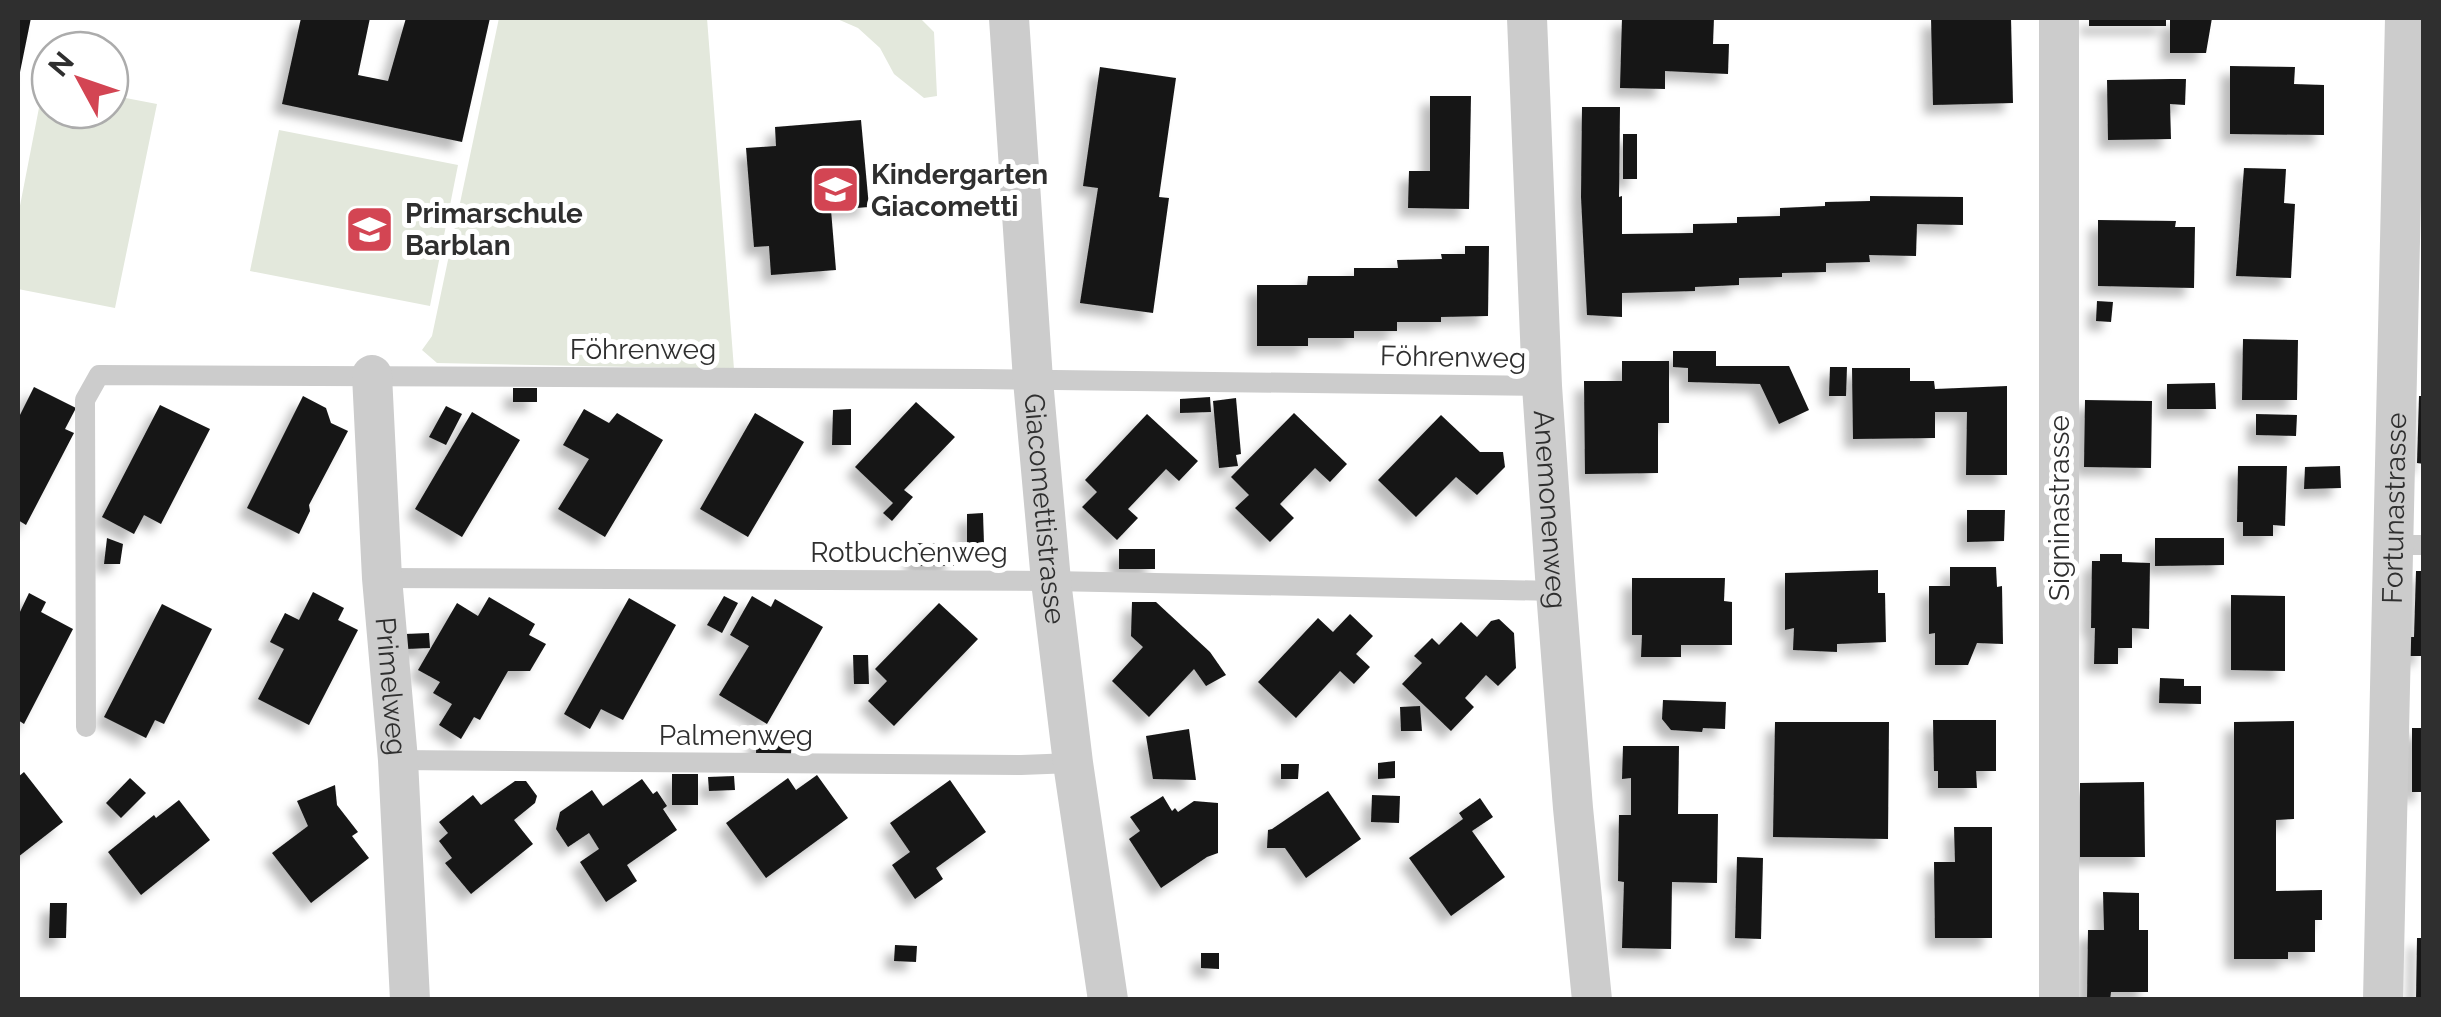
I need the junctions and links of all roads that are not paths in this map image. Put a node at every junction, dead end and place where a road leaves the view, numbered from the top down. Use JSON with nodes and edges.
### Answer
{"nodes":[{"id":1,"x":1008,"y":18,"type":"edge"},
{"id":2,"x":1526,"y":18,"type":"edge"},
{"id":3,"x":2059,"y":18,"type":"edge"},
{"id":4,"x":2405,"y":18,"type":"edge"},
{"id":5,"x":2412,"y":184,"type":"edge"},
{"id":6,"x":372,"y":375,"type":"junction"},
{"id":7,"x":1033,"y":380,"type":"junction"},
{"id":8,"x":1542,"y":386,"type":"junction"},
{"id":9,"x":2409,"y":545,"type":"edge"},
{"id":10,"x":382,"y":578,"type":"junction"},
{"id":11,"x":1051,"y":580,"type":"junction"},
{"id":12,"x":1556,"y":590,"type":"junction"},
{"id":13,"x":86,"y":727,"type":"dead end"},
{"id":14,"x":398,"y":760,"type":"junction"},
{"id":15,"x":1074,"y":762,"type":"junction"},
{"id":16,"x":410,"y":1000,"type":"edge"},
{"id":17,"x":1108,"y":1000,"type":"edge"},
{"id":18,"x":1592,"y":1000,"type":"edge"},
{"id":19,"x":2059,"y":1000,"type":"edge"},
{"id":20,"x":2383,"y":1000,"type":"edge"}],
"edges":[{"from":1,"to":7,"type":"street","name":"Giacomettistrasse"},
{"from":2,"to":8,"type":"street","name":"Anemonenweg"},
{"from":3,"to":19,"type":"street","name":"Signinastrasse"},
{"from":4,"to":5,"type":"street","name":"Fortunastrasse"},
{"from":5,"to":9,"type":"street","name":"Fortunastrasse"},
{"from":6,"to":7,"type":"lane","name":"Föhrenweg"},
{"from":6,"to":10,"type":"street","name":"Primelweg"},
{"from":6,"to":13,"type":"lane","name":"Föhrenweg"},
{"from":7,"to":8,"type":"lane","name":"Föhrenweg"},
{"from":7,"to":11,"type":"street","name":"Giacomettistrasse"},
{"from":8,"to":12,"type":"street","name":"Anemonenweg"},
{"from":9,"to":20,"type":"street","name":"Fortunastrasse"},
{"from":10,"to":11,"type":"lane","name":"Rotbuchenweg"},
{"from":10,"to":14,"type":"street","name":"Primelweg"},
{"from":11,"to":12,"type":"lane","name":"Rotbuchenweg"},
{"from":11,"to":15,"type":"street","name":"Giacomettistrasse"},
{"from":12,"to":18,"type":"street","name":"Anemonenweg"},
{"from":14,"to":15,"type":"lane","name":"Palmenweg"},
{"from":14,"to":16,"type":"street","name":"Primelweg"},
{"from":15,"to":17,"type":"street","name":"Giacomettistrasse"}]}
